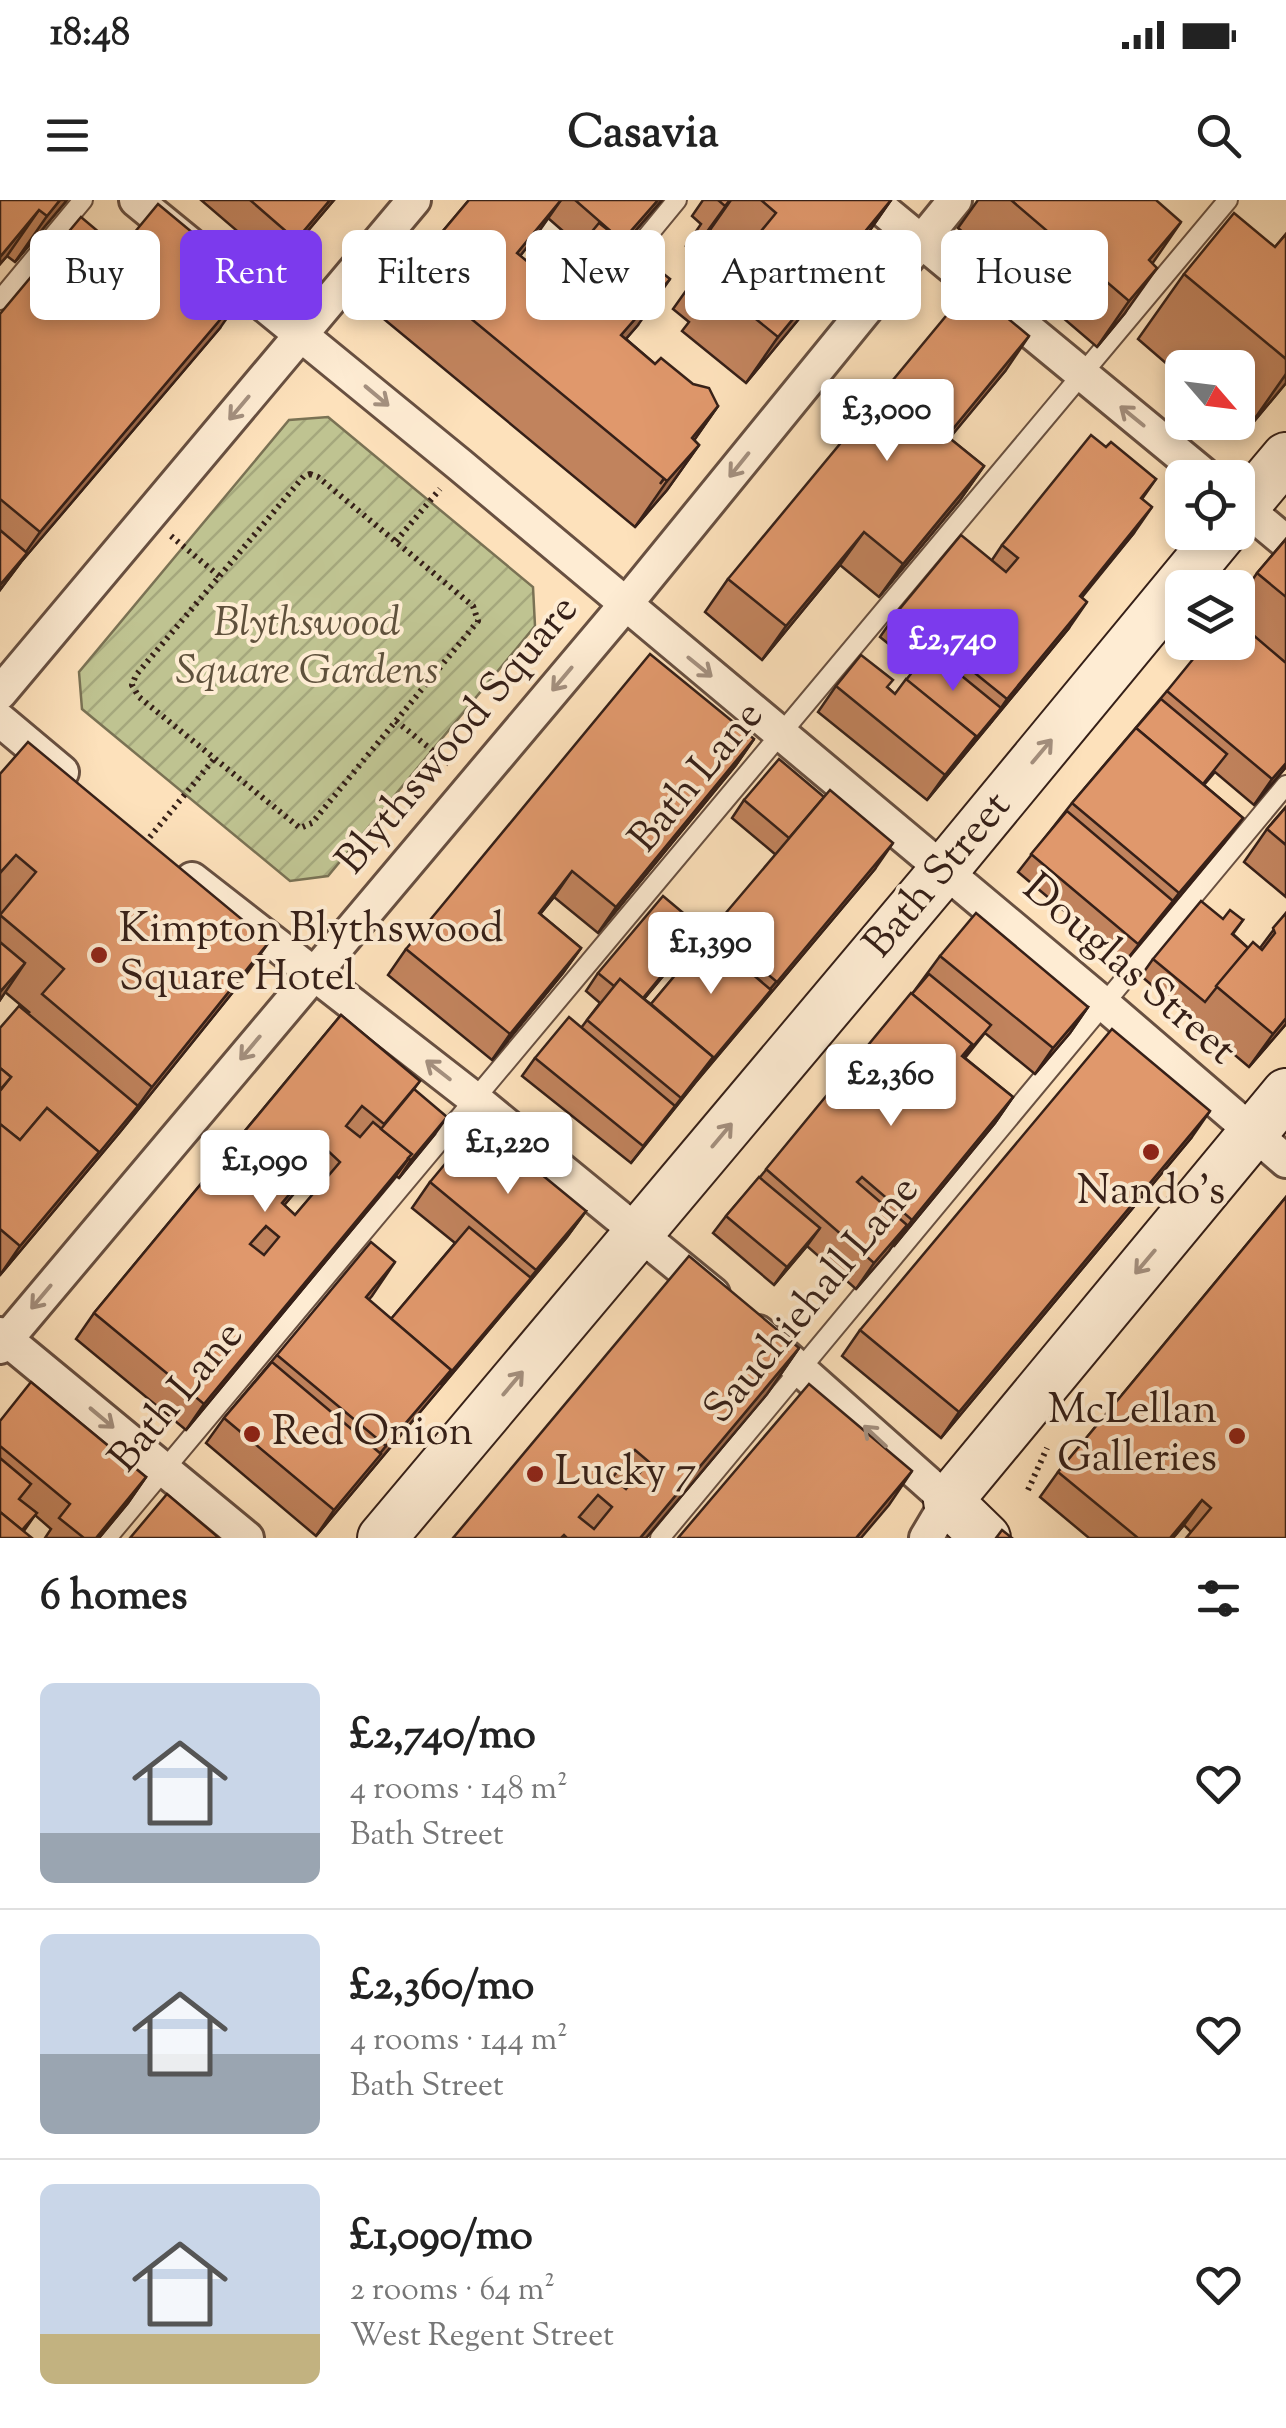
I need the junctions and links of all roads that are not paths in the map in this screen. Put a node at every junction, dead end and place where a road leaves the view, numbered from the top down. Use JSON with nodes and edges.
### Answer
{"nodes":[{"id":1,"x":83,"y":200,"type":"edge"},
{"id":2,"x":136,"y":200,"type":"edge"},
{"id":3,"x":414,"y":200,"type":"edge"},
{"id":4,"x":512,"y":200,"type":"edge"},
{"id":5,"x":677,"y":200,"type":"edge"},
{"id":6,"x":871,"y":200,"type":"edge"},
{"id":7,"x":955,"y":200,"type":"edge"},
{"id":8,"x":1228,"y":200,"type":"edge"},
{"id":9,"x":908,"y":230,"type":"edge"},
{"id":10,"x":921,"y":241,"type":"joint"},
{"id":11,"x":0,"y":300,"type":"edge"},
{"id":12,"x":857,"y":320,"type":"edge"},
{"id":13,"x":302,"y":334,"type":"junction"},
{"id":14,"x":1082,"y":374,"type":"junction"},
{"id":15,"x":1286,"y":457,"type":"edge"},
{"id":16,"x":1178,"y":460,"type":"edge"},
{"id":17,"x":1255,"y":485,"type":"edge"},
{"id":18,"x":1255,"y":523,"type":"edge"},
{"id":19,"x":1286,"y":542,"type":"edge"},
{"id":20,"x":1196,"y":550,"type":"edge"},
{"id":21,"x":625,"y":605,"type":"junction"},
{"id":22,"x":0,"y":693,"type":"edge"},
{"id":23,"x":0,"y":720,"type":"edge"},
{"id":24,"x":781,"y":733,"type":"junction"},
{"id":25,"x":1286,"y":785,"type":"edge"},
{"id":26,"x":87,"y":794,"type":"edge"},
{"id":27,"x":145,"y":842,"type":"edge"},
{"id":28,"x":944,"y":870,"type":"junction"},
{"id":29,"x":313,"y":974,"type":"junction"},
{"id":30,"x":1104,"y":1004,"type":"junction"},
{"id":31,"x":1286,"y":1093,"type":"edge"},
{"id":32,"x":476,"y":1100,"type":"junction"},
{"id":33,"x":1269,"y":1147,"type":"edge"},
{"id":34,"x":640,"y":1233,"type":"junction"},
{"id":35,"x":2,"y":1340,"type":"edge"},
{"id":36,"x":804,"y":1370,"type":"junction"},
{"id":37,"x":164,"y":1469,"type":"junction"},
{"id":38,"x":937,"y":1520,"type":"edge"},
{"id":39,"x":107,"y":1538,"type":"edge"},
{"id":40,"x":247,"y":1538,"type":"edge"},
{"id":41,"x":382,"y":1538,"type":"edge"},
{"id":42,"x":660,"y":1538,"type":"edge"},
{"id":43,"x":986,"y":1538,"type":"edge"}],
"edges":[{"from":1,"to":11,"type":"lane"},
{"from":2,"to":13,"type":"street"},
{"from":3,"to":13,"type":"street"},
{"from":4,"to":5,"type":"lane"},
{"from":6,"to":9,"type":"street"},
{"from":7,"to":10,"type":"street"},
{"from":8,"to":14,"type":"lane","name":"Bath Lane"},
{"from":10,"to":14,"type":"street"},
{"from":12,"to":21,"type":"street","one_way":true},
{"from":13,"to":21,"type":"street","name":"Blythswood Square","one_way":true},
{"from":13,"to":22,"type":"street","one_way":true},
{"from":16,"to":14,"type":"street","one_way":true},
{"from":14,"to":24,"type":"lane","name":"Bath Lane"},
{"from":15,"to":17,"type":"street","name":"Bath Street"},
{"from":18,"to":19,"type":"street"},
{"from":28,"to":20,"type":"street","name":"Bath Street","one_way":true},
{"from":21,"to":24,"type":"street","name":"Douglas Street","one_way":true},
{"from":21,"to":29,"type":"street","name":"Blythswood Square","one_way":true},
{"from":23,"to":26,"type":"street"},
{"from":24,"to":28,"type":"street","name":"Douglas Street"},
{"from":24,"to":32,"type":"lane","name":"Bath Lane"},
{"from":25,"to":30,"type":"lane","name":"Sauchiehall Lane"},
{"from":27,"to":29,"type":"street"},
{"from":28,"to":30,"type":"street","name":"Douglas Street"},
{"from":34,"to":28,"type":"street","name":"Bath Street","one_way":true},
{"from":32,"to":29,"type":"street","one_way":true},
{"from":29,"to":35,"type":"street","name":"Blythswood Square","one_way":true},
{"from":30,"to":33,"type":"street","name":"Douglas Street"},
{"from":30,"to":36,"type":"lane","name":"Sauchiehall Lane"},
{"from":31,"to":33,"type":"street"},
{"from":32,"to":34,"type":"street"},
{"from":32,"to":37,"type":"lane","name":"Bath Lane"},
{"from":33,"to":38,"type":"street","one_way":true},
{"from":34,"to":36,"type":"street"},
{"from":41,"to":34,"type":"street","name":"Bath Street","one_way":true},
{"from":35,"to":37,"type":"street","one_way":true},
{"from":38,"to":36,"type":"street","one_way":true},
{"from":36,"to":42,"type":"lane","name":"Sauchiehall Lane"},
{"from":37,"to":39,"type":"lane","name":"Bath Lane"},
{"from":37,"to":40,"type":"street"},
{"from":38,"to":43,"type":"street"}]}
